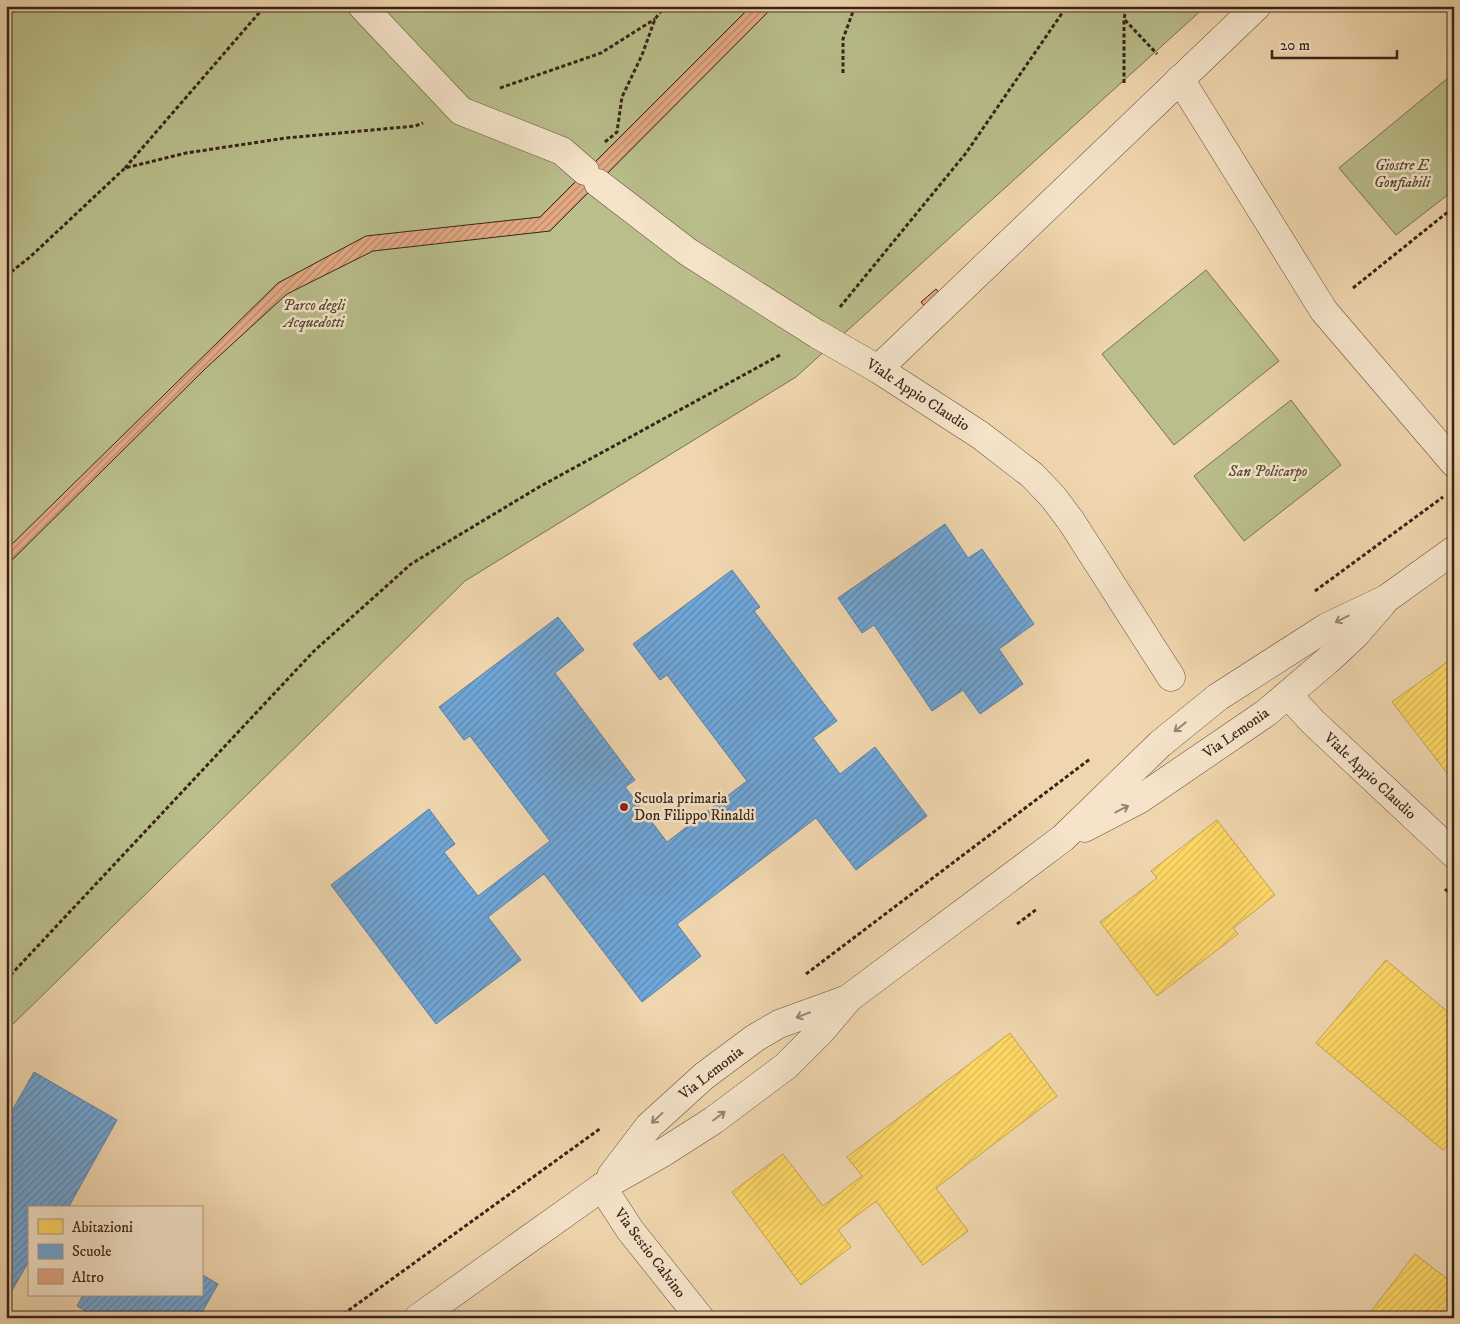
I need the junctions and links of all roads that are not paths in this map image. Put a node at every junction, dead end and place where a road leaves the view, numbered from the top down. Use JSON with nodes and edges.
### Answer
{"nodes":[{"id":1,"x":362,"y":6,"type":"edge"},
{"id":2,"x":1257,"y":6,"type":"edge"},
{"id":3,"x":1180,"y":79,"type":"junction"},
{"id":4,"x":878,"y":369,"type":"junction"},
{"id":5,"x":1454,"y":463,"type":"edge"},
{"id":6,"x":1454,"y":550,"type":"edge"},
{"id":7,"x":1386,"y":599,"type":"junction"},
{"id":8,"x":1171,"y":676,"type":"dead end"},
{"id":9,"x":1288,"y":695,"type":"junction"},
{"id":10,"x":1218,"y":696,"type":"junction"},
{"id":11,"x":1240,"y":730,"type":"junction"},
{"id":12,"x":1063,"y":838,"type":"junction"},
{"id":13,"x":1454,"y":854,"type":"edge"},
{"id":14,"x":849,"y":998,"type":"junction"},
{"id":15,"x":602,"y":1187,"type":"junction"},
{"id":16,"x":418,"y":1318,"type":"edge"},
{"id":17,"x":700,"y":1318,"type":"edge"}],
"edges":[{"from":1,"to":4,"type":"street","name":"Viale Appio Claudio"},
{"from":2,"to":3,"type":"street"},
{"from":3,"to":4,"type":"street"},
{"from":3,"to":5,"type":"street"},
{"from":4,"to":8,"type":"street","name":"Viale Appio Claudio"},
{"from":6,"to":7,"type":"street","name":"Via Lemonia"},
{"from":7,"to":9,"type":"street","name":"Via Lemonia"},
{"from":7,"to":10,"type":"street","name":"Via Lemonia","one_way":true},
{"from":9,"to":11,"type":"street","name":"Via Lemonia"},
{"from":9,"to":13,"type":"street","name":"Viale Appio Claudio"},
{"from":10,"to":11,"type":"street"},
{"from":10,"to":12,"type":"street","name":"Via Lemonia","one_way":true},
{"from":12,"to":11,"type":"street","name":"Via Lemonia","one_way":true},
{"from":12,"to":14,"type":"street","name":"Via Lemonia"},
{"from":15,"to":14,"type":"street","name":"Via Lemonia","one_way":true},
{"from":14,"to":15,"type":"street","name":"Via Lemonia","one_way":true},
{"from":15,"to":16,"type":"street","name":"Via Lemonia"},
{"from":15,"to":17,"type":"street","name":"Via Sestio Calvino"}]}
